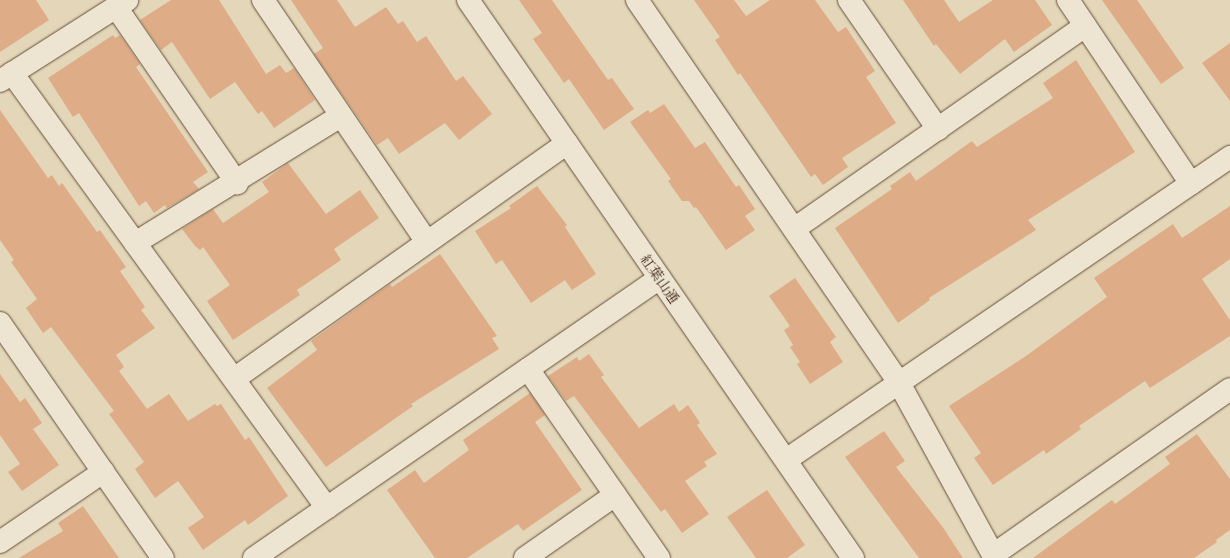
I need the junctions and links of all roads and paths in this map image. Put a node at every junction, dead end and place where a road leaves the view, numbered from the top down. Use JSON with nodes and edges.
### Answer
{"nodes":[{"id":1,"x":263,"y":0,"type":"edge"},
{"id":2,"x":468,"y":0,"type":"edge"},
{"id":3,"x":637,"y":0,"type":"edge"},
{"id":4,"x":849,"y":0,"type":"edge"},
{"id":5,"x":1068,"y":0,"type":"edge"},
{"id":6,"x":121,"y":3,"type":"edge"},
{"id":7,"x":1086,"y":26,"type":"junction"},
{"id":8,"x":6,"y":77,"type":"edge"},
{"id":9,"x":341,"y":116,"type":"junction"},
{"id":10,"x":938,"y":129,"type":"junction"},
{"id":11,"x":566,"y":143,"type":"junction"},
{"id":12,"x":1230,"y":157,"type":"edge"},
{"id":13,"x":237,"y":183,"type":"junction"},
{"id":14,"x":1191,"y":184,"type":"junction"},
{"id":15,"x":794,"y":229,"type":"junction"},
{"id":16,"x":426,"y":241,"type":"junction"},
{"id":17,"x":135,"y":243,"type":"junction"},
{"id":18,"x":660,"y":278,"type":"junction"},
{"id":19,"x":0,"y":323,"type":"edge"},
{"id":20,"x":528,"y":369,"type":"junction"},
{"id":21,"x":234,"y":380,"type":"junction"},
{"id":22,"x":899,"y":383,"type":"junction"},
{"id":23,"x":1230,"y":389,"type":"edge"},
{"id":24,"x":786,"y":460,"type":"junction"},
{"id":25,"x":103,"y":472,"type":"junction"},
{"id":26,"x":615,"y":495,"type":"junction"},
{"id":27,"x":327,"y":508,"type":"junction"},
{"id":28,"x":0,"y":542,"type":"edge"},
{"id":29,"x":994,"y":556,"type":"edge"},
{"id":30,"x":163,"y":558,"type":"edge"},
{"id":31,"x":254,"y":558,"type":"edge"},
{"id":32,"x":525,"y":558,"type":"edge"},
{"id":33,"x":659,"y":558,"type":"edge"},
{"id":34,"x":853,"y":558,"type":"edge"}],
"edges":[{"from":1,"to":9,"type":"street"},
{"from":2,"to":11,"type":"street","name":"紅葉山通"},
{"from":3,"to":15,"type":"street"},
{"from":4,"to":10,"type":"street"},
{"from":5,"to":7,"type":"street"},
{"from":6,"to":8,"type":"street"},
{"from":6,"to":13,"type":"street"},
{"from":7,"to":10,"type":"street"},
{"from":7,"to":14,"type":"street"},
{"from":8,"to":17,"type":"street"},
{"from":9,"to":13,"type":"street"},
{"from":9,"to":16,"type":"street"},
{"from":10,"to":15,"type":"street"},
{"from":11,"to":16,"type":"street"},
{"from":11,"to":18,"type":"street","name":"紅葉山通"},
{"from":12,"to":14,"type":"street"},
{"from":13,"to":17,"type":"street"},
{"from":14,"to":22,"type":"street"},
{"from":15,"to":22,"type":"street"},
{"from":16,"to":21,"type":"street"},
{"from":17,"to":21,"type":"street"},
{"from":18,"to":20,"type":"street"},
{"from":18,"to":24,"type":"street","name":"紅葉山通"},
{"from":19,"to":25,"type":"street"},
{"from":20,"to":26,"type":"street"},
{"from":20,"to":27,"type":"street"},
{"from":21,"to":27,"type":"street"},
{"from":22,"to":24,"type":"street"},
{"from":22,"to":29,"type":"street"},
{"from":23,"to":29,"type":"street"},
{"from":24,"to":34,"type":"street","name":"紅葉山通"},
{"from":25,"to":28,"type":"street"},
{"from":25,"to":30,"type":"street"},
{"from":26,"to":32,"type":"street"},
{"from":26,"to":33,"type":"street"},
{"from":27,"to":31,"type":"street"}]}
